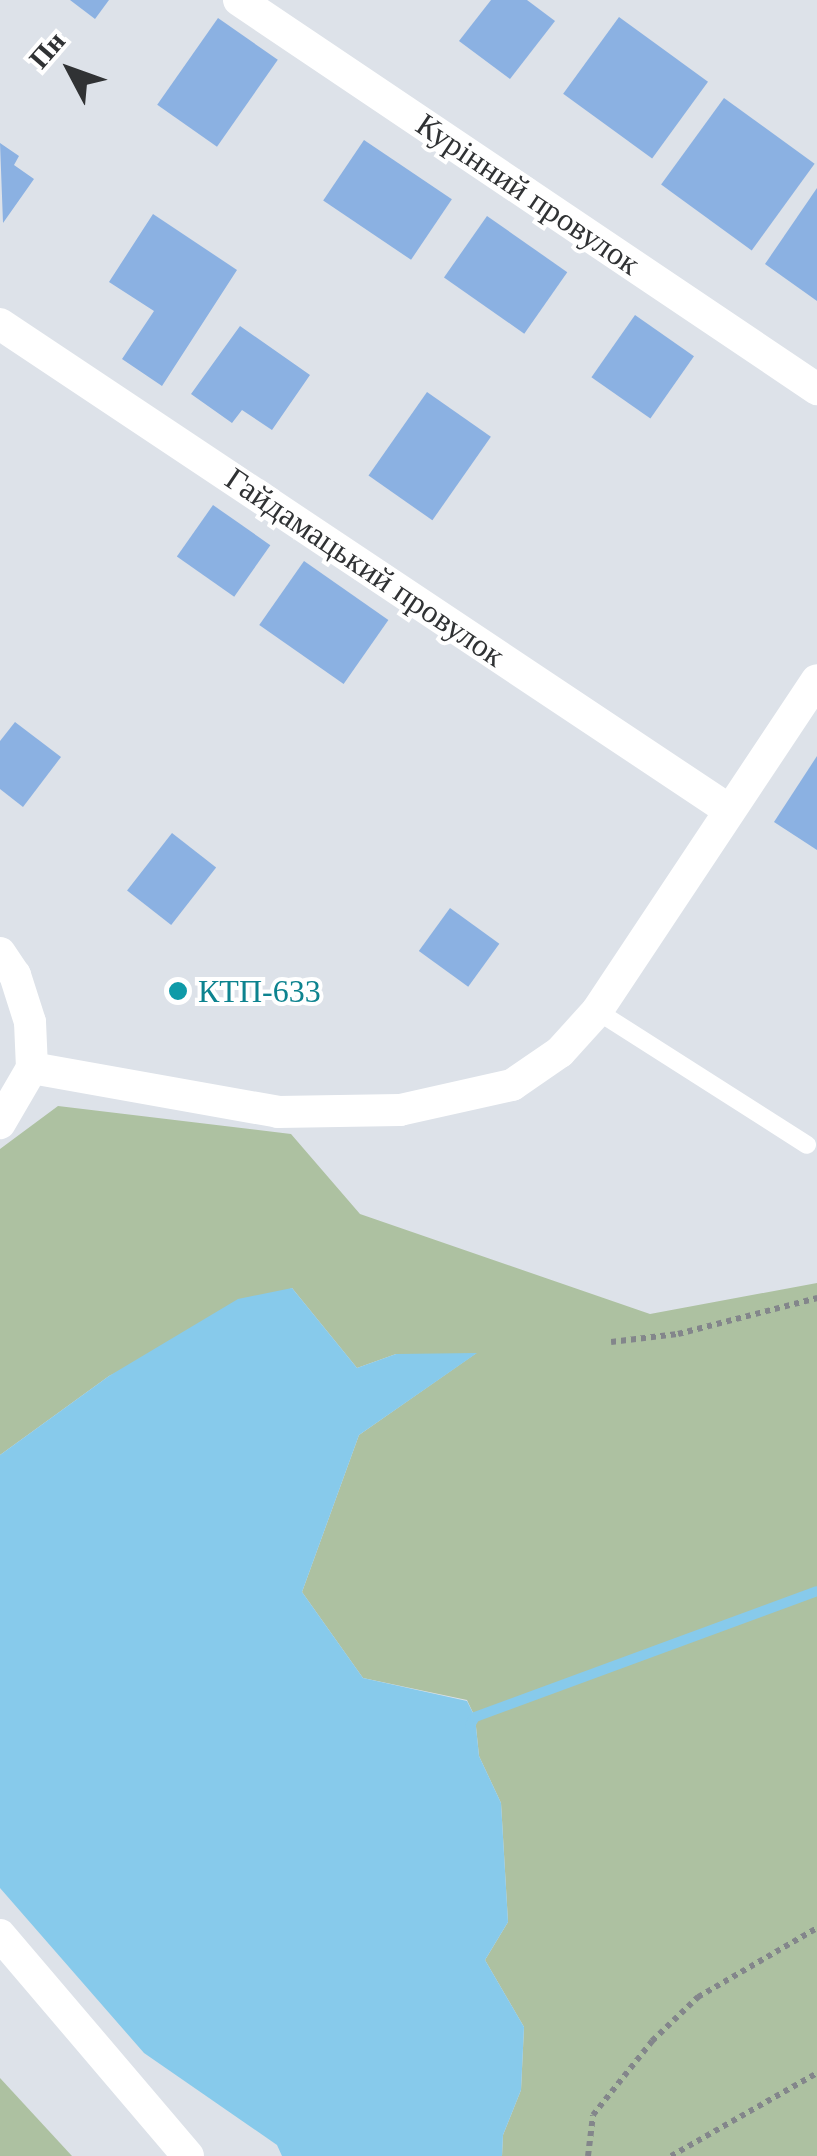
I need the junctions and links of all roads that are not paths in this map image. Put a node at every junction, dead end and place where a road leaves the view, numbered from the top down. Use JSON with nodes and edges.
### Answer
{"nodes":[{"id":1,"x":239,"y":0,"type":"edge"},
{"id":2,"x":0,"y":324,"type":"edge"},
{"id":3,"x":817,"y":389,"type":"edge"},
{"id":4,"x":817,"y":680,"type":"edge"},
{"id":5,"x":729,"y":810,"type":"junction"},
{"id":6,"x":0,"y":953,"type":"edge"},
{"id":7,"x":597,"y":1010,"type":"junction"},
{"id":8,"x":32,"y":1068,"type":"junction"},
{"id":9,"x":0,"y":1123,"type":"edge"},
{"id":10,"x":807,"y":1145,"type":"dead end"},
{"id":11,"x":0,"y":1934,"type":"edge"},
{"id":12,"x":188,"y":2156,"type":"edge"}],
"edges":[{"from":1,"to":3,"type":"street","name":"Курінний провулок"},
{"from":2,"to":5,"type":"street","name":"Гайдамацький провулок"},
{"from":4,"to":5,"type":"street"},
{"from":5,"to":7,"type":"street"},
{"from":6,"to":8,"type":"street"},
{"from":7,"to":8,"type":"street"},
{"from":7,"to":10,"type":"lane"},
{"from":8,"to":9,"type":"street"},
{"from":11,"to":12,"type":"street"}]}
